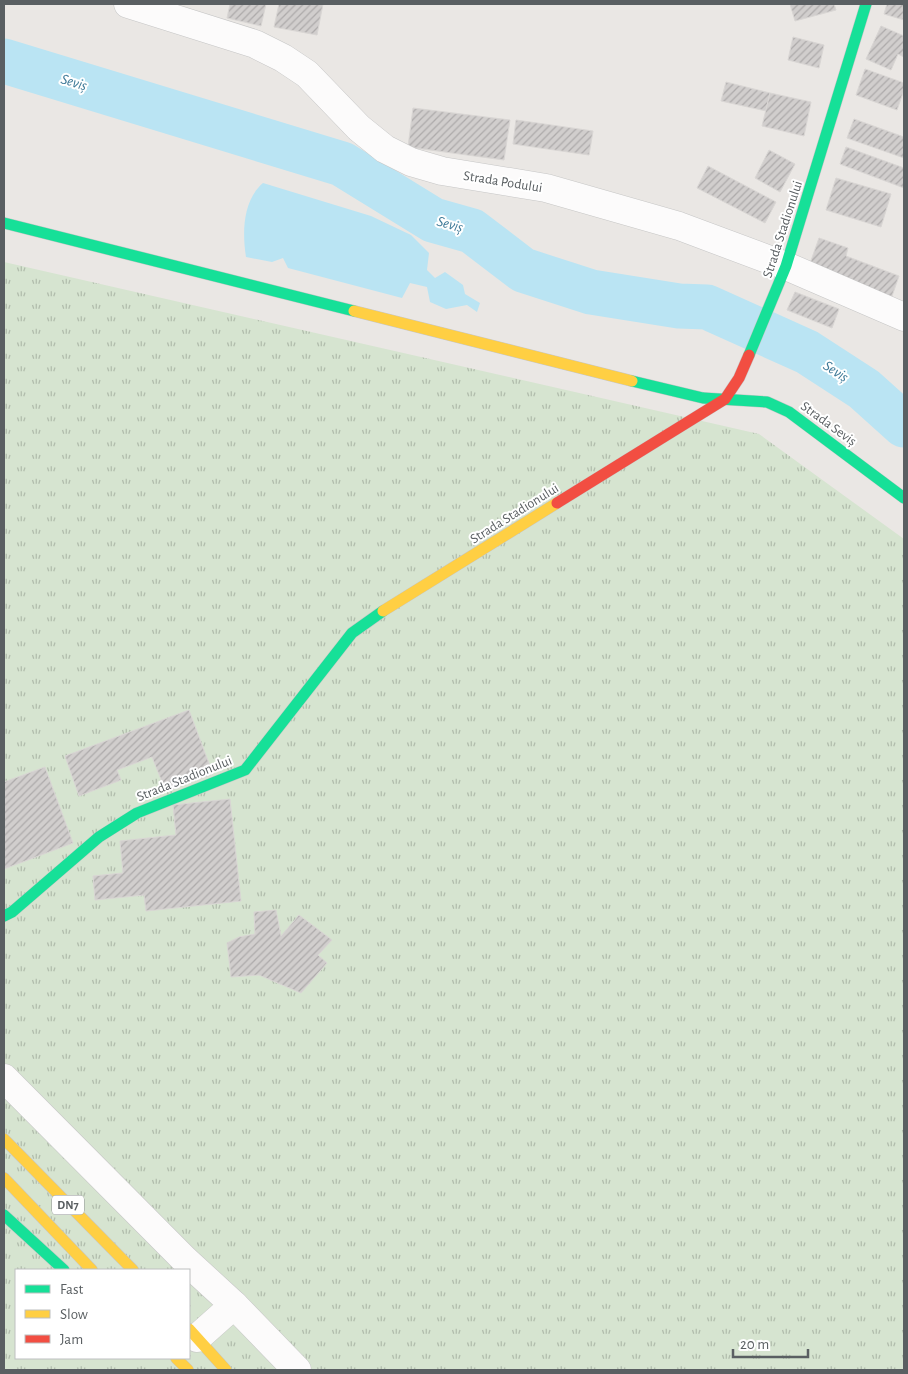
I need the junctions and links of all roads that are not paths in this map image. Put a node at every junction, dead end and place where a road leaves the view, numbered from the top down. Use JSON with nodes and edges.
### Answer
{"nodes":[{"id":1,"x":128,"y":4,"type":"edge"},
{"id":2,"x":866,"y":4,"type":"edge"},
{"id":3,"x":4,"y":223,"type":"edge"},
{"id":4,"x":786,"y":266,"type":"junction"},
{"id":5,"x":904,"y":317,"type":"edge"},
{"id":6,"x":725,"y":399,"type":"junction"},
{"id":7,"x":904,"y":498,"type":"edge"},
{"id":8,"x":4,"y":916,"type":"edge"},
{"id":9,"x":4,"y":1078,"type":"edge"},
{"id":10,"x":4,"y":1139,"type":"edge"},
{"id":11,"x":4,"y":1178,"type":"edge"},
{"id":12,"x":4,"y":1215,"type":"edge"},
{"id":13,"x":63,"y":1269,"type":"edge"},
{"id":14,"x":91,"y":1269,"type":"edge"},
{"id":15,"x":132,"y":1269,"type":"edge"},
{"id":16,"x":234,"y":1305,"type":"junction"},
{"id":17,"x":193,"y":1334,"type":"edge"},
{"id":18,"x":177,"y":1359,"type":"edge"},
{"id":19,"x":188,"y":1370,"type":"edge"},
{"id":20,"x":226,"y":1370,"type":"edge"},
{"id":21,"x":297,"y":1370,"type":"edge"}],
"edges":[{"from":1,"to":4,"type":"street","name":"Strada Podului"},
{"from":2,"to":4,"type":"street","name":"Strada Stadionului"},
{"from":3,"to":6,"type":"street","name":"Strada Seviș"},
{"from":4,"to":5,"type":"street","name":"Strada Podului"},
{"from":4,"to":6,"type":"street","name":"Strada Stadionului"},
{"from":6,"to":7,"type":"street","name":"Strada Seviș"},
{"from":6,"to":8,"type":"street","name":"Strada Stadionului"},
{"from":9,"to":16,"type":"street"},
{"from":10,"to":15,"type":"street","number":"DN7"},
{"from":11,"to":14,"type":"street","number":"DN7"},
{"from":12,"to":13,"type":"street"},
{"from":16,"to":17,"type":"street"},
{"from":16,"to":21,"type":"street"},
{"from":17,"to":20,"type":"street"},
{"from":18,"to":19,"type":"street"}]}
